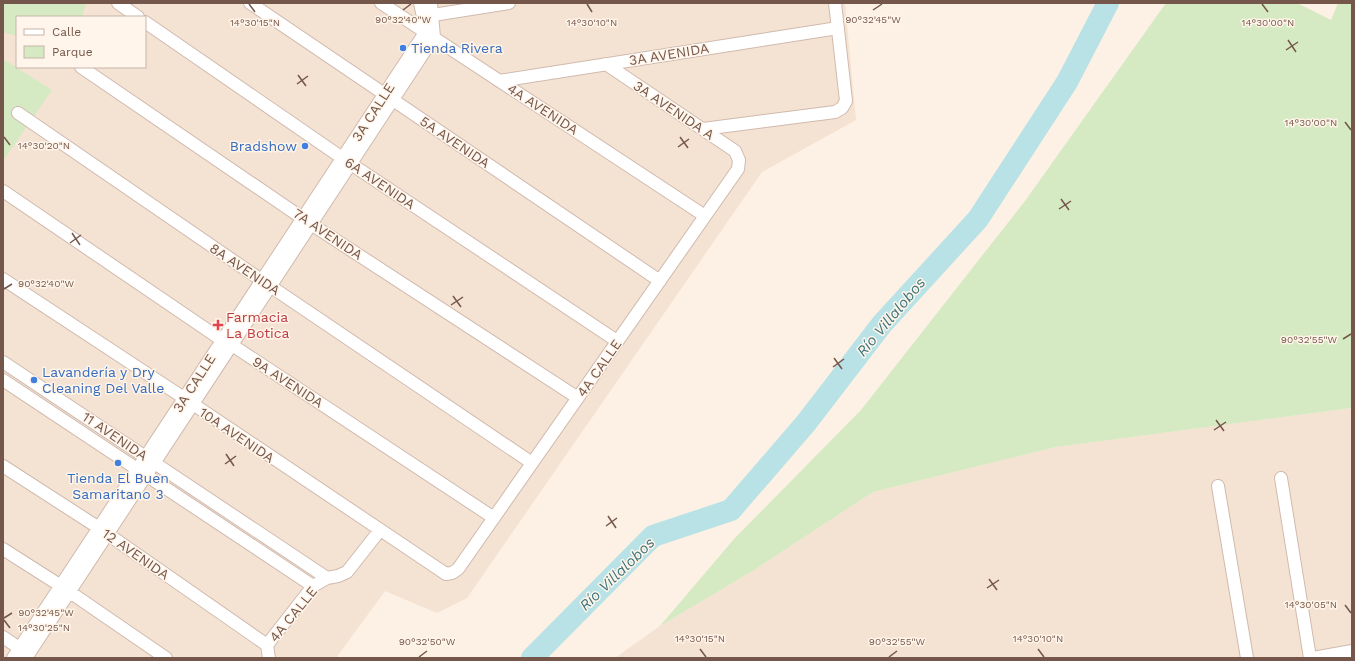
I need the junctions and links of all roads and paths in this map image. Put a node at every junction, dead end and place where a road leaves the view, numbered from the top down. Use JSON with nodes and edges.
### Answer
{"nodes":[{"id":1,"x":118,"y":3,"type":"edge"},
{"id":2,"x":250,"y":3,"type":"edge"},
{"id":3,"x":381,"y":3,"type":"edge"},
{"id":4,"x":420,"y":3,"type":"edge"},
{"id":5,"x":431,"y":3,"type":"edge"},
{"id":6,"x":509,"y":3,"type":"edge"},
{"id":7,"x":835,"y":3,"type":"edge"},
{"id":8,"x":428,"y":15,"type":"junction"},
{"id":9,"x":137,"y":16,"type":"edge"},
{"id":10,"x":146,"y":23,"type":"edge"},
{"id":11,"x":838,"y":28,"type":"junction"},
{"id":12,"x":430,"y":34,"type":"junction"},
{"id":13,"x":606,"y":64,"type":"junction"},
{"id":14,"x":82,"y":68,"type":"edge"},
{"id":15,"x":500,"y":81,"type":"junction"},
{"id":16,"x":389,"y":97,"type":"junction"},
{"id":17,"x":18,"y":113,"type":"dead end"},
{"id":18,"x":703,"y":129,"type":"junction"},
{"id":19,"x":347,"y":160,"type":"junction"},
{"id":20,"x":739,"y":160,"type":"joint"},
{"id":21,"x":3,"y":191,"type":"edge"},
{"id":22,"x":705,"y":216,"type":"junction"},
{"id":23,"x":307,"y":221,"type":"junction"},
{"id":24,"x":3,"y":279,"type":"edge"},
{"id":25,"x":660,"y":280,"type":"junction"},
{"id":26,"x":266,"y":283,"type":"junction"},
{"id":27,"x":618,"y":341,"type":"junction"},
{"id":28,"x":227,"y":342,"type":"junction"},
{"id":29,"x":3,"y":362,"type":"edge"},
{"id":30,"x":3,"y":380,"type":"edge"},
{"id":31,"x":578,"y":398,"type":"junction"},
{"id":32,"x":188,"y":401,"type":"junction"},
{"id":33,"x":150,"y":459,"type":"junction"},
{"id":34,"x":532,"y":463,"type":"junction"},
{"id":35,"x":3,"y":466,"type":"edge"},
{"id":36,"x":142,"y":472,"type":"junction"},
{"id":37,"x":1281,"y":478,"type":"dead end"},
{"id":38,"x":1218,"y":486,"type":"dead end"},
{"id":39,"x":494,"y":518,"type":"junction"},
{"id":40,"x":380,"y":530,"type":"junction"},
{"id":41,"x":103,"y":531,"type":"junction"},
{"id":42,"x":3,"y":549,"type":"edge"},
{"id":43,"x":452,"y":574,"type":"joint"},
{"id":44,"x":327,"y":578,"type":"junction"},
{"id":45,"x":313,"y":586,"type":"junction"},
{"id":46,"x":65,"y":589,"type":"junction"},
{"id":47,"x":3,"y":637,"type":"edge"},
{"id":48,"x":267,"y":645,"type":"junction"},
{"id":49,"x":1352,"y":651,"type":"edge"},
{"id":50,"x":24,"y":655,"type":"edge"},
{"id":51,"x":166,"y":658,"type":"edge"},
{"id":52,"x":269,"y":658,"type":"edge"},
{"id":53,"x":1247,"y":658,"type":"edge"},
{"id":54,"x":1310,"y":658,"type":"edge"},
{"id":55,"x":1313,"y":658,"type":"edge"}],
"edges":[{"from":1,"to":9,"type":"street"},
{"from":2,"to":16,"type":"street","name":"5A AVENIDA"},
{"from":3,"to":12,"type":"street","name":"4A AVENIDA"},
{"from":4,"to":8,"type":"street"},
{"from":5,"to":8,"type":"street"},
{"from":6,"to":8,"type":"street"},
{"from":7,"to":11,"type":"street"},
{"from":8,"to":12,"type":"street"},
{"from":10,"to":19,"type":"street","name":"6A AVENIDA"},
{"from":11,"to":13,"type":"street","name":"3A AVENIDA"},
{"from":11,"to":18,"type":"street"},
{"from":12,"to":15,"type":"street","name":"4A AVENIDA"},
{"from":12,"to":16,"type":"street","name":"3A CALLE"},
{"from":13,"to":15,"type":"street","name":"3A AVENIDA"},
{"from":13,"to":18,"type":"street","name":"3A AVENIDA A"},
{"from":14,"to":23,"type":"street","name":"7A AVENIDA"},
{"from":15,"to":22,"type":"street","name":"4A AVENIDA"},
{"from":16,"to":19,"type":"street","name":"3A CALLE"},
{"from":16,"to":25,"type":"street","name":"5A AVENIDA"},
{"from":17,"to":26,"type":"street","name":"8A AVENIDA"},
{"from":18,"to":20,"type":"street","name":"3A AVENIDA A"},
{"from":19,"to":23,"type":"street","name":"3A CALLE"},
{"from":19,"to":27,"type":"street","name":"6A AVENIDA"},
{"from":20,"to":22,"type":"street","name":"4A CALLE"},
{"from":21,"to":28,"type":"street","name":"9A AVENIDA"},
{"from":22,"to":25,"type":"street","name":"4A CALLE"},
{"from":23,"to":26,"type":"street","name":"3A CALLE"},
{"from":23,"to":31,"type":"street","name":"7A AVENIDA"},
{"from":24,"to":32,"type":"street","name":"10A AVENIDA"},
{"from":25,"to":27,"type":"street","name":"4A CALLE"},
{"from":26,"to":28,"type":"street","name":"3A CALLE"},
{"from":26,"to":34,"type":"street","name":"8A AVENIDA"},
{"from":27,"to":31,"type":"street","name":"4A CALLE"},
{"from":28,"to":32,"type":"street","name":"3A CALLE"},
{"from":28,"to":39,"type":"street","name":"9A AVENIDA"},
{"from":29,"to":33,"type":"street","name":"11 AVENIDA"},
{"from":30,"to":36,"type":"street","name":"11 AVENIDA"},
{"from":31,"to":34,"type":"street","name":"4A CALLE"},
{"from":32,"to":33,"type":"street","name":"3A CALLE"},
{"from":32,"to":40,"type":"street","name":"10A AVENIDA"},
{"from":33,"to":36,"type":"street","name":"3A CALLE"},
{"from":33,"to":44,"type":"street","name":"11 AVENIDA"},
{"from":34,"to":39,"type":"street","name":"4A CALLE"},
{"from":35,"to":41,"type":"street","name":"12 AVENIDA"},
{"from":36,"to":41,"type":"street","name":"3A CALLE"},
{"from":36,"to":45,"type":"street","name":"11 AVENIDA"},
{"from":37,"to":54,"type":"street"},
{"from":38,"to":53,"type":"street"},
{"from":39,"to":43,"type":"street","name":"4A CALLE"},
{"from":40,"to":43,"type":"street","name":"10A AVENIDA"},
{"from":40,"to":44,"type":"street","name":"4A CALLE"},
{"from":41,"to":46,"type":"street","name":"3A CALLE"},
{"from":41,"to":48,"type":"street","name":"12 AVENIDA"},
{"from":42,"to":46,"type":"street"},
{"from":44,"to":45,"type":"street","name":"4A CALLE"},
{"from":45,"to":48,"type":"street","name":"4A CALLE"},
{"from":46,"to":50,"type":"street","name":"3A CALLE"},
{"from":46,"to":51,"type":"street"},
{"from":47,"to":50,"type":"street"},
{"from":48,"to":52,"type":"street","name":"4A CALLE"},
{"from":49,"to":55,"type":"street"}]}
